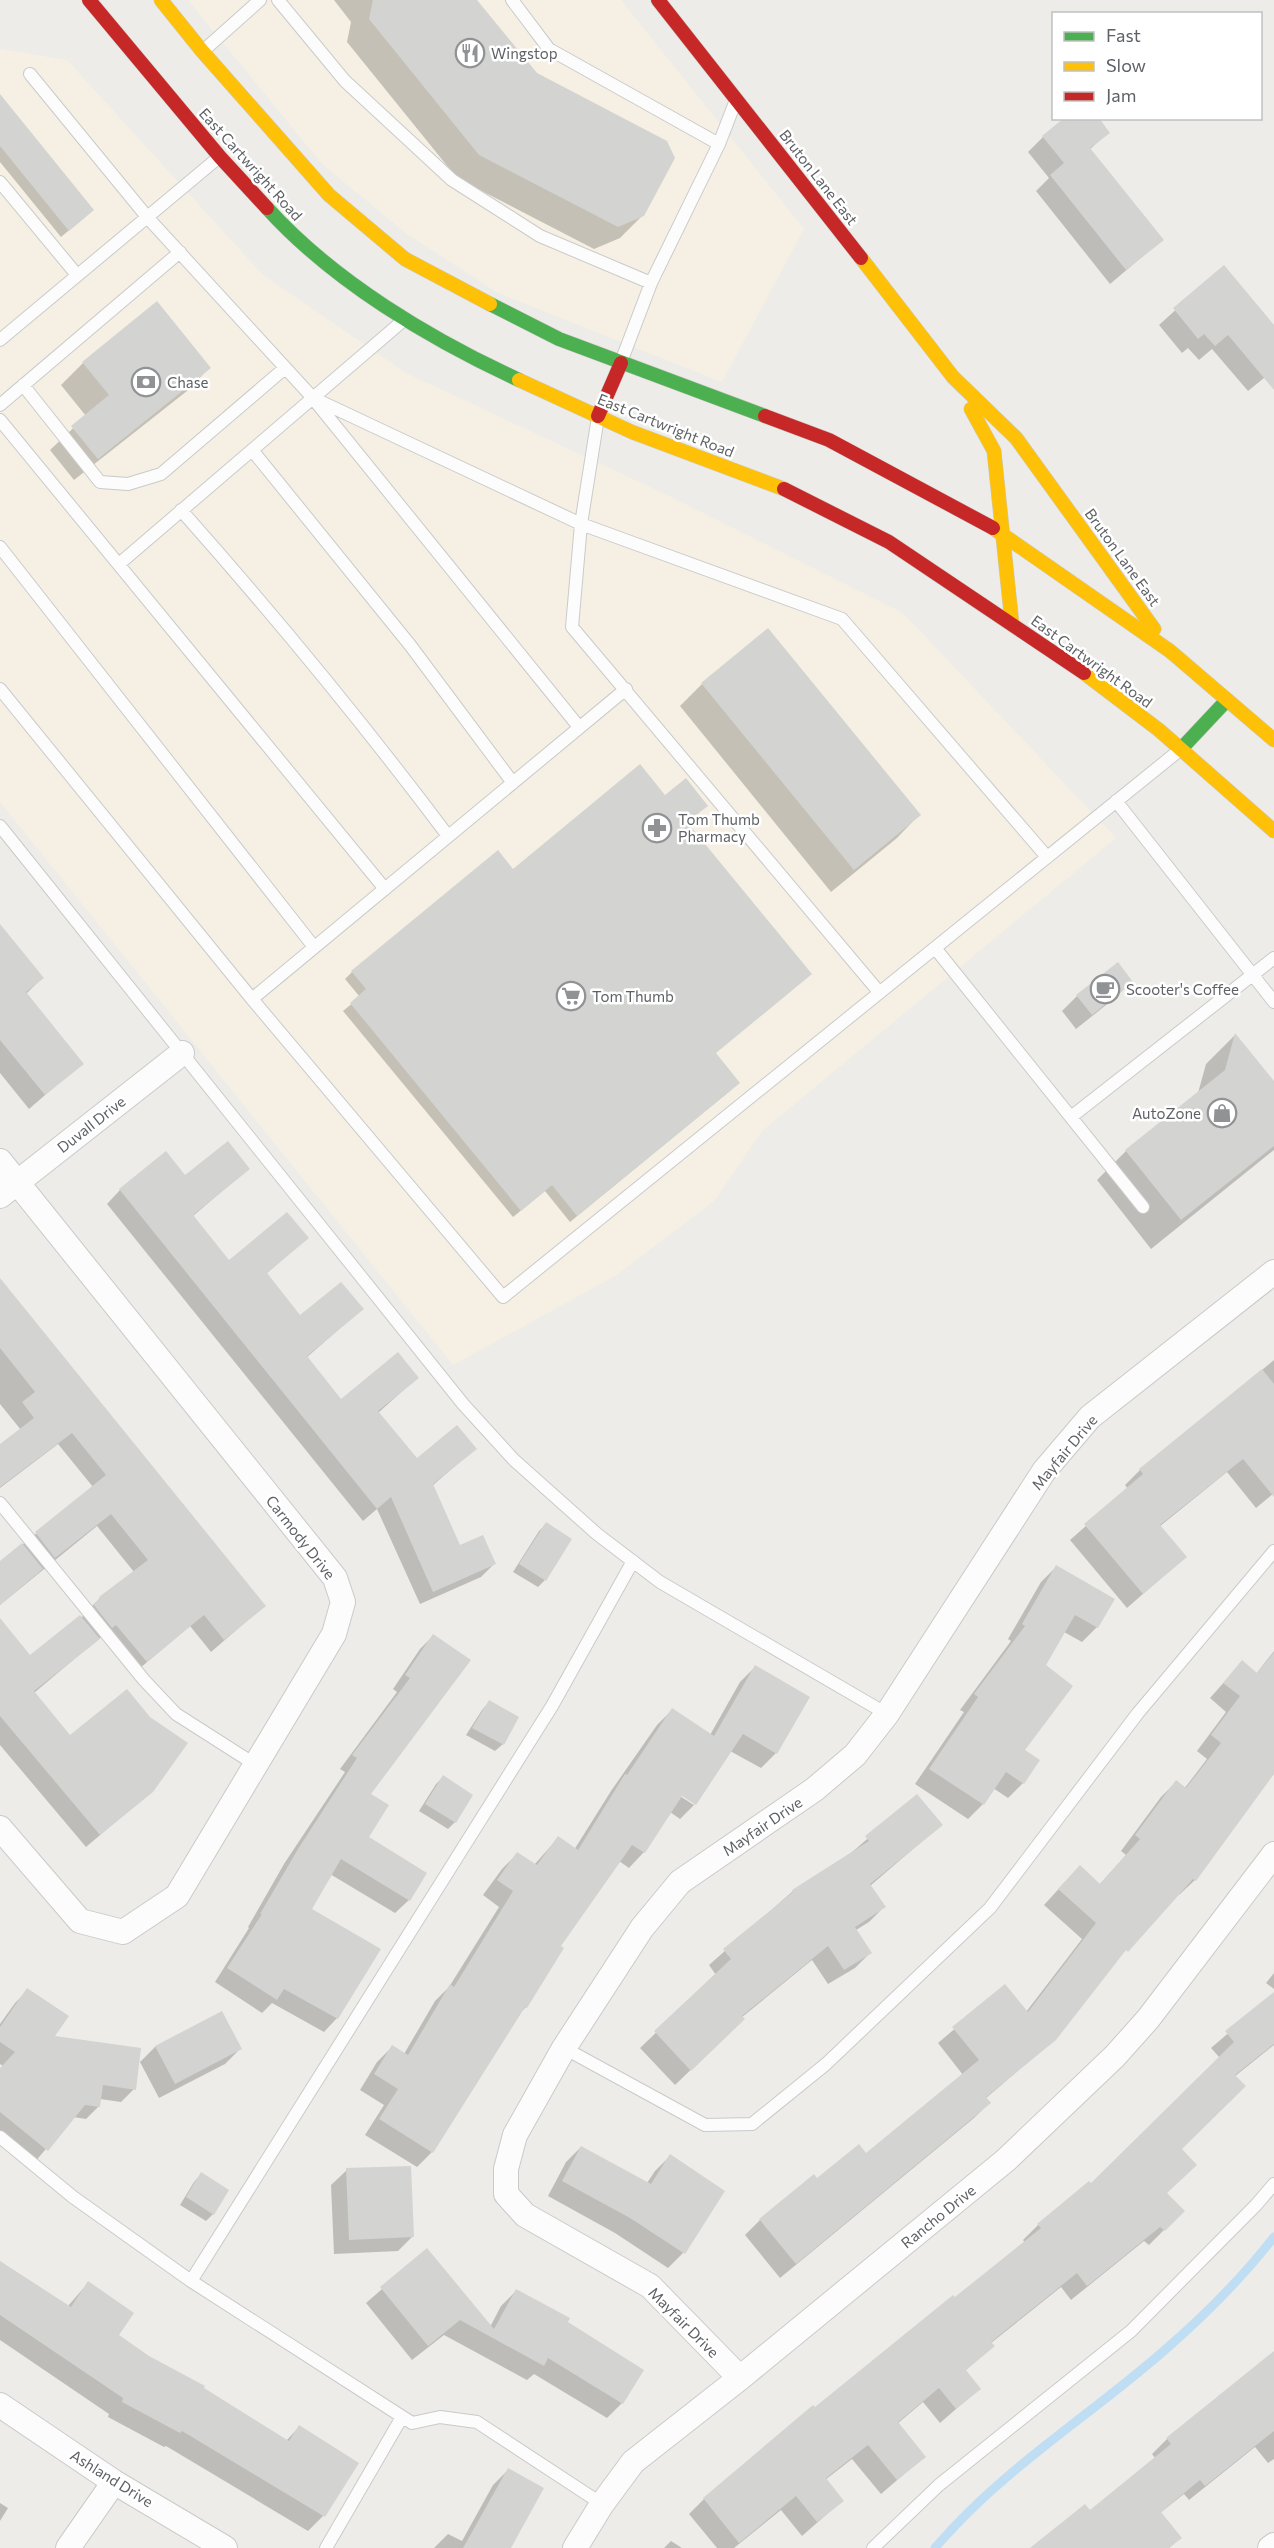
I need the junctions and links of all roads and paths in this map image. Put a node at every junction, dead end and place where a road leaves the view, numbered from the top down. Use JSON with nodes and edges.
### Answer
{"nodes":[{"id":1,"x":90,"y":0,"type":"edge"},
{"id":2,"x":161,"y":0,"type":"edge"},
{"id":3,"x":261,"y":0,"type":"edge"},
{"id":4,"x":278,"y":0,"type":"edge"},
{"id":5,"x":512,"y":0,"type":"edge"},
{"id":6,"x":658,"y":0,"type":"edge"},
{"id":7,"x":202,"y":51,"type":"junction"},
{"id":8,"x":30,"y":74,"type":"dead end"},
{"id":9,"x":736,"y":98,"type":"junction"},
{"id":10,"x":719,"y":144,"type":"junction"},
{"id":11,"x":220,"y":157,"type":"junction"},
{"id":12,"x":0,"y":182,"type":"edge"},
{"id":13,"x":148,"y":218,"type":"junction"},
{"id":14,"x":180,"y":252,"type":"junction"},
{"id":15,"x":77,"y":275,"type":"junction"},
{"id":16,"x":651,"y":283,"type":"junction"},
{"id":17,"x":405,"y":319,"type":"junction"},
{"id":18,"x":0,"y":340,"type":"edge"},
{"id":19,"x":621,"y":363,"type":"junction"},
{"id":20,"x":285,"y":368,"type":"junction"},
{"id":21,"x":952,"y":376,"type":"junction"},
{"id":22,"x":23,"y":385,"type":"junction"},
{"id":23,"x":313,"y":398,"type":"junction"},
{"id":24,"x":0,"y":405,"type":"edge"},
{"id":25,"x":598,"y":416,"type":"junction"},
{"id":26,"x":0,"y":420,"type":"edge"},
{"id":27,"x":252,"y":450,"type":"junction"},
{"id":28,"x":181,"y":510,"type":"junction"},
{"id":29,"x":581,"y":524,"type":"junction"},
{"id":30,"x":1003,"y":533,"type":"junction"},
{"id":31,"x":0,"y":547,"type":"edge"},
{"id":32,"x":119,"y":564,"type":"junction"},
{"id":33,"x":1012,"y":624,"type":"junction"},
{"id":34,"x":1170,"y":651,"type":"junction"},
{"id":35,"x":0,"y":689,"type":"edge"},
{"id":36,"x":626,"y":689,"type":"junction"},
{"id":37,"x":1227,"y":700,"type":"junction"},
{"id":38,"x":579,"y":727,"type":"junction"},
{"id":39,"x":1274,"y":740,"type":"edge"},
{"id":40,"x":1181,"y":749,"type":"junction"},
{"id":41,"x":513,"y":783,"type":"junction"},
{"id":42,"x":1116,"y":801,"type":"junction"},
{"id":43,"x":0,"y":826,"type":"edge"},
{"id":44,"x":1274,"y":831,"type":"edge"},
{"id":45,"x":448,"y":836,"type":"junction"},
{"id":46,"x":1047,"y":856,"type":"junction"},
{"id":47,"x":385,"y":889,"type":"junction"},
{"id":48,"x":314,"y":947,"type":"junction"},
{"id":49,"x":935,"y":948,"type":"junction"},
{"id":50,"x":1274,"y":958,"type":"edge"},
{"id":51,"x":1252,"y":975,"type":"junction"},
{"id":52,"x":879,"y":992,"type":"junction"},
{"id":53,"x":252,"y":999,"type":"junction"},
{"id":54,"x":1274,"y":1002,"type":"edge"},
{"id":55,"x":182,"y":1053,"type":"junction"},
{"id":56,"x":1071,"y":1117,"type":"junction"},
{"id":57,"x":0,"y":1161,"type":"edge"},
{"id":58,"x":8,"y":1189,"type":"edge"},
{"id":59,"x":1143,"y":1207,"type":"dead end"},
{"id":60,"x":1274,"y":1272,"type":"edge"},
{"id":61,"x":0,"y":1503,"type":"edge"},
{"id":62,"x":1274,"y":1551,"type":"edge"},
{"id":63,"x":633,"y":1561,"type":"junction"},
{"id":64,"x":887,"y":1714,"type":"junction"},
{"id":65,"x":256,"y":1765,"type":"junction"},
{"id":66,"x":0,"y":1828,"type":"edge"},
{"id":67,"x":1274,"y":1854,"type":"edge"},
{"id":68,"x":564,"y":2048,"type":"junction"},
{"id":69,"x":0,"y":2137,"type":"edge"},
{"id":70,"x":1274,"y":2184,"type":"edge"},
{"id":71,"x":191,"y":2281,"type":"junction"},
{"id":72,"x":740,"y":2378,"type":"junction"},
{"id":73,"x":0,"y":2405,"type":"edge"},
{"id":74,"x":402,"y":2417,"type":"junction"},
{"id":75,"x":114,"y":2482,"type":"junction"},
{"id":76,"x":602,"y":2504,"type":"junction"},
{"id":77,"x":68,"y":2548,"type":"edge"},
{"id":78,"x":225,"y":2548,"type":"edge"},
{"id":79,"x":326,"y":2548,"type":"edge"},
{"id":80,"x":575,"y":2548,"type":"edge"},
{"id":81,"x":873,"y":2548,"type":"edge"}],
"edges":[{"from":1,"to":11,"type":"main road","name":"East Cartwright Road"},
{"from":2,"to":7,"type":"main road"},
{"from":3,"to":7,"type":"lane"},
{"from":4,"to":16,"type":"lane"},
{"from":5,"to":10,"type":"lane"},
{"from":6,"to":9,"type":"main road","name":"Bruton Lane East"},
{"from":7,"to":19,"type":"main road"},
{"from":8,"to":13,"type":"lane"},
{"from":9,"to":10,"type":"lane"},
{"from":9,"to":21,"type":"main road","name":"Bruton Lane East"},
{"from":10,"to":16,"type":"lane"},
{"from":11,"to":13,"type":"lane"},
{"from":11,"to":17,"type":"main road","name":"East Cartwright Road"},
{"from":12,"to":15,"type":"lane"},
{"from":13,"to":14,"type":"lane"},
{"from":13,"to":15,"type":"lane"},
{"from":14,"to":20,"type":"lane"},
{"from":14,"to":22,"type":"lane"},
{"from":15,"to":18,"type":"lane"},
{"from":16,"to":19,"type":"lane"},
{"from":17,"to":23,"type":"lane"},
{"from":17,"to":25,"type":"main road","name":"East Cartwright Road"},
{"from":19,"to":25,"type":"main road"},
{"from":19,"to":30,"type":"main road"},
{"from":20,"to":22,"type":"lane"},
{"from":20,"to":23,"type":"lane"},
{"from":21,"to":30,"type":"main road","name":"Bruton Lane East"},
{"from":21,"to":34,"type":"main road","name":"Bruton Lane East"},
{"from":22,"to":24,"type":"lane"},
{"from":23,"to":27,"type":"lane"},
{"from":23,"to":29,"type":"lane"},
{"from":23,"to":38,"type":"lane"},
{"from":25,"to":29,"type":"lane"},
{"from":25,"to":33,"type":"main road","name":"East Cartwright Road"},
{"from":26,"to":32,"type":"lane"},
{"from":27,"to":28,"type":"lane"},
{"from":27,"to":41,"type":"lane"},
{"from":28,"to":32,"type":"lane"},
{"from":28,"to":45,"type":"lane"},
{"from":29,"to":36,"type":"lane"},
{"from":29,"to":46,"type":"lane"},
{"from":30,"to":33,"type":"main road","name":"Bruton Lane East"},
{"from":30,"to":34,"type":"main road"},
{"from":31,"to":48,"type":"lane"},
{"from":32,"to":47,"type":"lane"},
{"from":33,"to":40,"type":"main road","name":"East Cartwright Road"},
{"from":34,"to":37,"type":"main road"},
{"from":35,"to":53,"type":"lane"},
{"from":36,"to":38,"type":"lane"},
{"from":36,"to":52,"type":"lane"},
{"from":37,"to":39,"type":"main road"},
{"from":37,"to":40,"type":"main road"},
{"from":38,"to":41,"type":"lane"},
{"from":40,"to":42,"type":"lane"},
{"from":40,"to":44,"type":"main road","name":"East Cartwright Road"},
{"from":41,"to":45,"type":"lane"},
{"from":42,"to":46,"type":"lane"},
{"from":42,"to":51,"type":"lane"},
{"from":43,"to":55,"type":"lane"},
{"from":45,"to":47,"type":"lane"},
{"from":46,"to":49,"type":"lane"},
{"from":47,"to":48,"type":"lane"},
{"from":48,"to":53,"type":"lane"},
{"from":49,"to":52,"type":"lane"},
{"from":49,"to":56,"type":"lane"},
{"from":50,"to":51,"type":"lane"},
{"from":51,"to":54,"type":"lane"},
{"from":51,"to":56,"type":"lane"},
{"from":52,"to":53,"type":"lane"},
{"from":55,"to":58,"type":"street","name":"Duvall Drive"},
{"from":55,"to":63,"type":"lane"},
{"from":56,"to":59,"type":"lane"},
{"from":57,"to":58,"type":"street","name":"Carmody Drive"},
{"from":58,"to":65,"type":"street","name":"Carmody Drive"},
{"from":60,"to":64,"type":"street","name":"Mayfair Drive"},
{"from":61,"to":65,"type":"lane"},
{"from":62,"to":68,"type":"lane"},
{"from":63,"to":64,"type":"lane"},
{"from":63,"to":71,"type":"lane"},
{"from":64,"to":68,"type":"street","name":"Mayfair Drive"},
{"from":65,"to":66,"type":"street","name":"Carmody Drive"},
{"from":67,"to":72,"type":"street","name":"Rancho Drive"},
{"from":68,"to":72,"type":"street","name":"Mayfair Drive"},
{"from":69,"to":71,"type":"lane"},
{"from":70,"to":81,"type":"lane"},
{"from":71,"to":74,"type":"lane"},
{"from":72,"to":76,"type":"street","name":"Rancho Drive"},
{"from":73,"to":75,"type":"street","name":"Ashland Drive"},
{"from":74,"to":76,"type":"lane"},
{"from":74,"to":79,"type":"lane"},
{"from":75,"to":77,"type":"street"},
{"from":75,"to":78,"type":"street","name":"Ashland Drive"},
{"from":76,"to":80,"type":"street","name":"Rancho Drive"}]}
